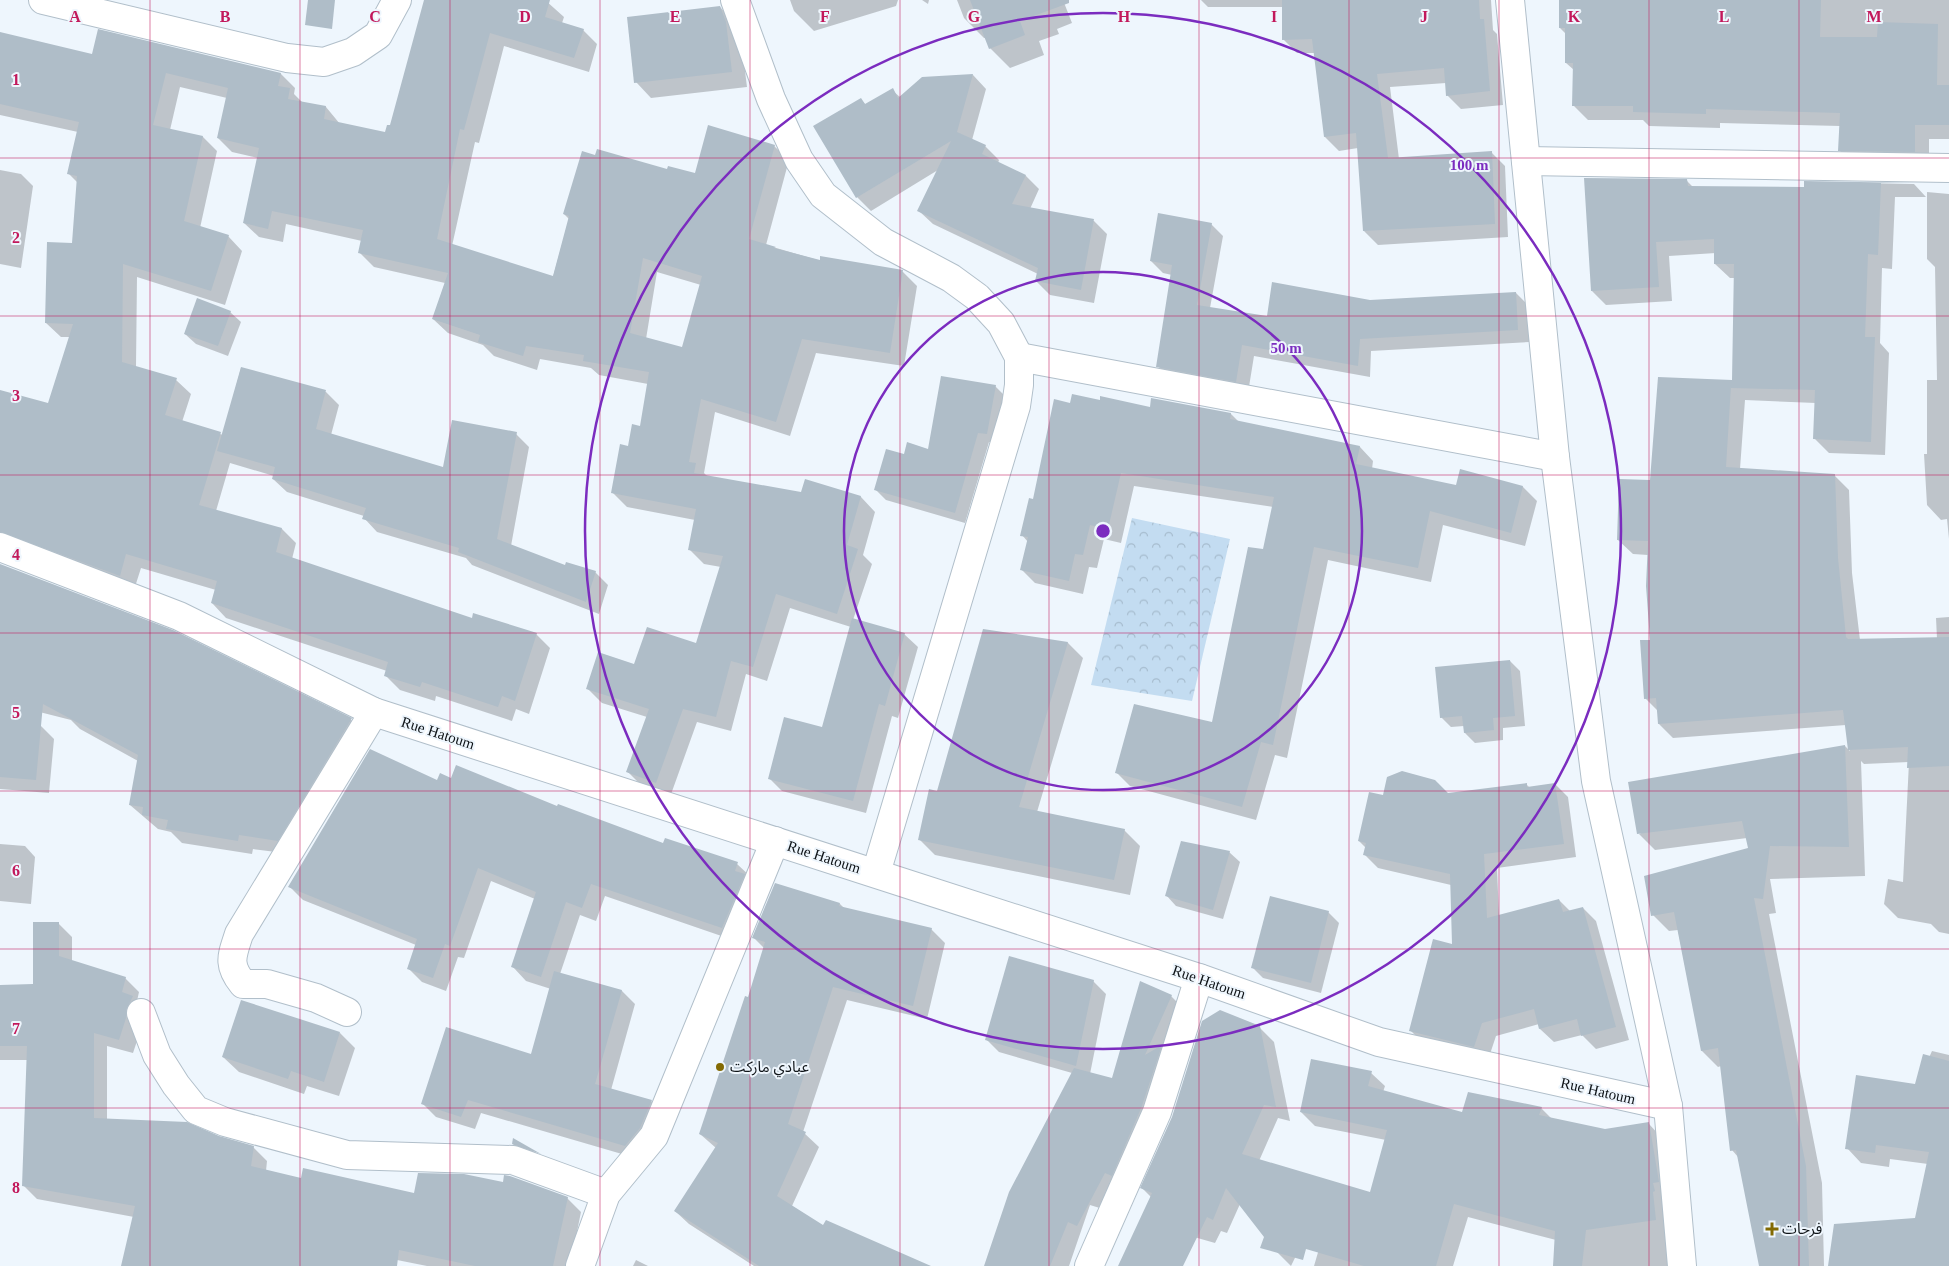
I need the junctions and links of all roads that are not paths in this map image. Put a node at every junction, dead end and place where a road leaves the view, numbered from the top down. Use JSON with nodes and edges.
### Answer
{"nodes":[{"id":1,"x":43,"y":0,"type":"edge"},
{"id":2,"x":397,"y":0,"type":"edge"},
{"id":3,"x":735,"y":0,"type":"edge"},
{"id":4,"x":1510,"y":0,"type":"edge"},
{"id":5,"x":1526,"y":161,"type":"junction"},
{"id":6,"x":1949,"y":168,"type":"edge"},
{"id":7,"x":1019,"y":357,"type":"junction"},
{"id":8,"x":1555,"y":457,"type":"junction"},
{"id":9,"x":0,"y":547,"type":"edge"},
{"id":10,"x":374,"y":712,"type":"junction"},
{"id":11,"x":775,"y":841,"type":"junction"},
{"id":12,"x":876,"y":873,"type":"junction"},
{"id":13,"x":1199,"y":978,"type":"junction"},
{"id":14,"x":347,"y":1012,"type":"dead end"},
{"id":15,"x":141,"y":1013,"type":"dead end"},
{"id":16,"x":1668,"y":1106,"type":"junction"},
{"id":17,"x":606,"y":1194,"type":"junction"},
{"id":18,"x":580,"y":1266,"type":"edge"},
{"id":19,"x":1089,"y":1266,"type":"edge"},
{"id":20,"x":1682,"y":1266,"type":"edge"}],
"edges":[{"from":1,"to":2,"type":"street"},
{"from":3,"to":7,"type":"street"},
{"from":4,"to":5,"type":"street"},
{"from":5,"to":6,"type":"street"},
{"from":5,"to":8,"type":"street"},
{"from":7,"to":8,"type":"street"},
{"from":7,"to":12,"type":"street"},
{"from":8,"to":16,"type":"street"},
{"from":9,"to":10,"type":"street","name":"Rue Hatoum"},
{"from":10,"to":11,"type":"street","name":"Rue Hatoum"},
{"from":10,"to":14,"type":"street"},
{"from":11,"to":12,"type":"street","name":"Rue Hatoum"},
{"from":11,"to":17,"type":"street"},
{"from":12,"to":13,"type":"street","name":"Rue Hatoum"},
{"from":13,"to":16,"type":"street","name":"Rue Hatoum"},
{"from":13,"to":19,"type":"street"},
{"from":15,"to":17,"type":"street"},
{"from":16,"to":20,"type":"street"},
{"from":17,"to":18,"type":"street"}]}
